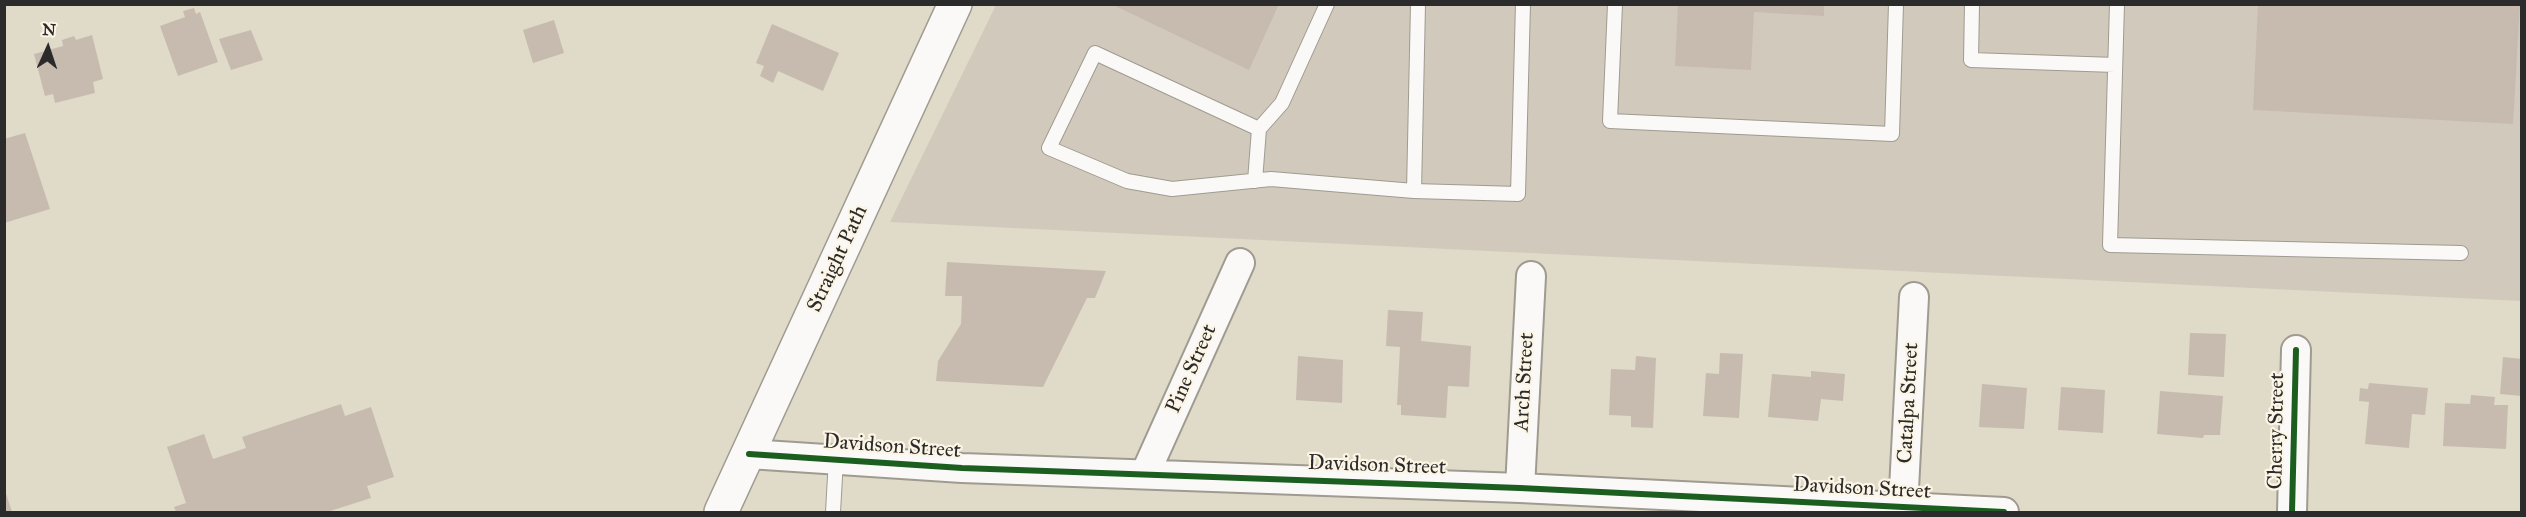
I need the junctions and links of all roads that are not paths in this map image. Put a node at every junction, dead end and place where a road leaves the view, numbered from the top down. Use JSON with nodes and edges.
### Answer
{"nodes":[{"id":1,"x":955,"y":4,"type":"edge"},
{"id":2,"x":1327,"y":4,"type":"edge"},
{"id":3,"x":1418,"y":4,"type":"edge"},
{"id":4,"x":1522,"y":4,"type":"edge"},
{"id":5,"x":1615,"y":4,"type":"edge"},
{"id":6,"x":1896,"y":4,"type":"edge"},
{"id":7,"x":1972,"y":4,"type":"edge"},
{"id":8,"x":2117,"y":4,"type":"edge"},
{"id":9,"x":2115,"y":65,"type":"junction"},
{"id":10,"x":1259,"y":129,"type":"junction"},
{"id":11,"x":1255,"y":181,"type":"junction"},
{"id":12,"x":1414,"y":191,"type":"junction"},
{"id":13,"x":2461,"y":253,"type":"dead end"},
{"id":14,"x":1240,"y":264,"type":"dead end"},
{"id":15,"x":1531,"y":276,"type":"dead end"},
{"id":16,"x":1914,"y":297,"type":"dead end"},
{"id":17,"x":2296,"y":350,"type":"dead end"},
{"id":18,"x":749,"y":454,"type":"junction"},
{"id":19,"x":836,"y":459,"type":"junction"},
{"id":20,"x":1144,"y":474,"type":"junction"},
{"id":21,"x":1520,"y":488,"type":"junction"},
{"id":22,"x":1903,"y":508,"type":"junction"},
{"id":23,"x":721,"y":513,"type":"edge"},
{"id":24,"x":833,"y":513,"type":"edge"},
{"id":25,"x":2004,"y":513,"type":"edge"},
{"id":26,"x":2292,"y":513,"type":"edge"}],
"edges":[{"from":1,"to":18,"type":"main road","name":"Straight Path"},
{"from":2,"to":10,"type":"lane"},
{"from":3,"to":12,"type":"lane"},
{"from":4,"to":12,"type":"lane"},
{"from":5,"to":6,"type":"lane"},
{"from":7,"to":9,"type":"lane"},
{"from":8,"to":9,"type":"lane"},
{"from":9,"to":13,"type":"lane"},
{"from":10,"to":11,"type":"lane"},
{"from":10,"to":11,"type":"lane"},
{"from":11,"to":12,"type":"lane"},
{"from":14,"to":20,"type":"street","name":"Pine Street"},
{"from":15,"to":21,"type":"street","name":"Arch Street"},
{"from":16,"to":22,"type":"street","name":"Catalpa Street"},
{"from":17,"to":26,"type":"street","name":"Cherry Street"},
{"from":18,"to":19,"type":"street","name":"Davidson Street"},
{"from":18,"to":23,"type":"main road","name":"Straight Path"},
{"from":19,"to":20,"type":"street","name":"Davidson Street"},
{"from":19,"to":24,"type":"lane"},
{"from":20,"to":21,"type":"street","name":"Davidson Street"},
{"from":21,"to":22,"type":"street","name":"Davidson Street"},
{"from":22,"to":25,"type":"street","name":"Davidson Street"}]}
